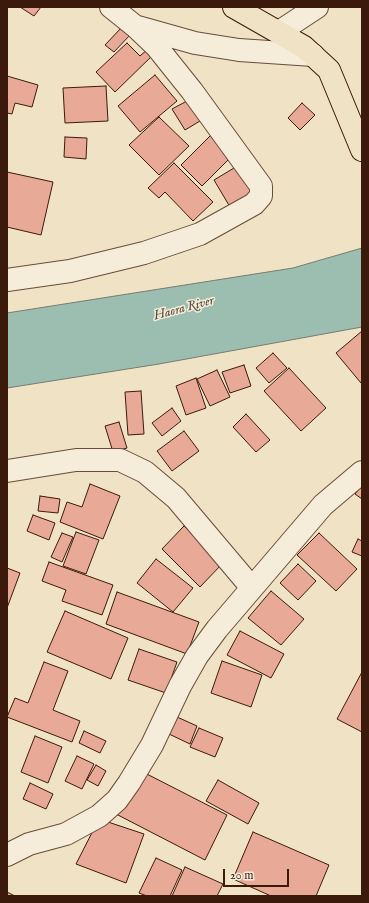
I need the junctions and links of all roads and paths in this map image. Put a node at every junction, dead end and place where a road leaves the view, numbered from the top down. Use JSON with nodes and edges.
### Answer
{"nodes":[{"id":1,"x":111,"y":7,"type":"edge"},
{"id":2,"x":234,"y":7,"type":"edge"},
{"id":3,"x":317,"y":7,"type":"edge"},
{"id":4,"x":136,"y":27,"type":"junction"},
{"id":5,"x":279,"y":32,"type":"junction"},
{"id":6,"x":313,"y":55,"type":"junction"},
{"id":7,"x":362,"y":150,"type":"edge"},
{"id":8,"x":7,"y":280,"type":"edge"},
{"id":9,"x":7,"y":471,"type":"edge"},
{"id":10,"x":362,"y":472,"type":"edge"},
{"id":11,"x":252,"y":588,"type":"junction"},
{"id":12,"x":7,"y":855,"type":"edge"}],
"edges":[{"from":1,"to":4,"type":"street"},
{"from":2,"to":5,"type":"main road"},
{"from":3,"to":5,"type":"street"},
{"from":4,"to":6,"type":"street"},
{"from":4,"to":8,"type":"street"},
{"from":5,"to":6,"type":"main road"},
{"from":6,"to":7,"type":"main road"},
{"from":9,"to":11,"type":"street"},
{"from":10,"to":11,"type":"street"},
{"from":11,"to":12,"type":"street"}]}
